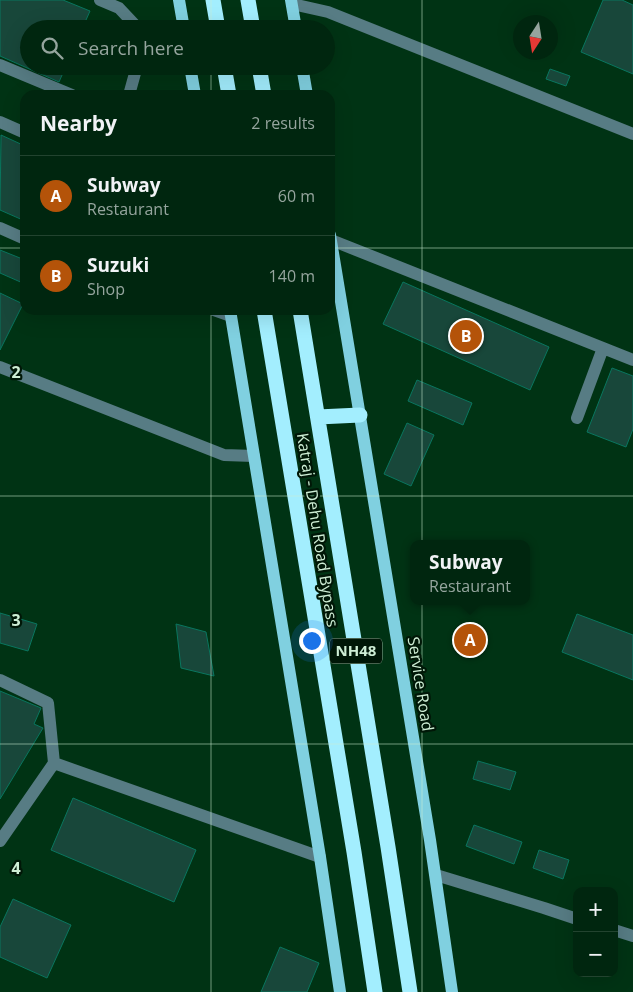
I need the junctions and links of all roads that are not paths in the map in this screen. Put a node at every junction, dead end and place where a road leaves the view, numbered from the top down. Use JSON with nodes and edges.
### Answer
{"nodes":[{"id":1,"x":100,"y":0,"type":"edge"},
{"id":2,"x":179,"y":0,"type":"edge"},
{"id":3,"x":213,"y":0,"type":"edge"},
{"id":4,"x":248,"y":0,"type":"edge"},
{"id":5,"x":292,"y":2,"type":"edge"},
{"id":6,"x":130,"y":20,"type":"edge"},
{"id":7,"x":182,"y":20,"type":"edge"},
{"id":8,"x":216,"y":20,"type":"edge"},
{"id":9,"x":251,"y":20,"type":"edge"},
{"id":10,"x":295,"y":20,"type":"edge"},
{"id":11,"x":0,"y":65,"type":"edge"},
{"id":12,"x":20,"y":73,"type":"edge"},
{"id":13,"x":24,"y":75,"type":"edge"},
{"id":14,"x":135,"y":75,"type":"edge"},
{"id":15,"x":192,"y":75,"type":"edge"},
{"id":16,"x":226,"y":75,"type":"edge"},
{"id":17,"x":261,"y":75,"type":"edge"},
{"id":18,"x":304,"y":75,"type":"edge"},
{"id":19,"x":60,"y":90,"type":"edge"},
{"id":20,"x":130,"y":90,"type":"edge"},
{"id":21,"x":194,"y":90,"type":"edge"},
{"id":22,"x":228,"y":90,"type":"edge"},
{"id":23,"x":263,"y":90,"type":"edge"},
{"id":24,"x":306,"y":90,"type":"edge"},
{"id":25,"x":0,"y":122,"type":"edge"},
{"id":26,"x":20,"y":131,"type":"edge"},
{"id":27,"x":633,"y":134,"type":"edge"},
{"id":28,"x":0,"y":228,"type":"edge"},
{"id":29,"x":20,"y":236,"type":"edge"},
{"id":30,"x":335,"y":239,"type":"edge"},
{"id":31,"x":335,"y":267,"type":"edge"},
{"id":32,"x":230,"y":315,"type":"edge"},
{"id":33,"x":265,"y":315,"type":"edge"},
{"id":34,"x":301,"y":315,"type":"edge"},
{"id":35,"x":603,"y":348,"type":"junction"},
{"id":36,"x":633,"y":360,"type":"edge"},
{"id":37,"x":0,"y":368,"type":"edge"},
{"id":38,"x":360,"y":415,"type":"junction"},
{"id":39,"x":318,"y":417,"type":"junction"},
{"id":40,"x":576,"y":418,"type":"dead end"},
{"id":41,"x":254,"y":456,"type":"junction"},
{"id":42,"x":0,"y":680,"type":"edge"},
{"id":43,"x":54,"y":763,"type":"junction"},
{"id":44,"x":0,"y":841,"type":"edge"},
{"id":45,"x":320,"y":857,"type":"junction"},
{"id":46,"x":436,"y":875,"type":"junction"},
{"id":47,"x":573,"y":918,"type":"edge"},
{"id":48,"x":618,"y":931,"type":"edge"},
{"id":49,"x":633,"y":936,"type":"edge"},
{"id":50,"x":340,"y":992,"type":"edge"},
{"id":51,"x":375,"y":992,"type":"edge"},
{"id":52,"x":410,"y":992,"type":"edge"},
{"id":53,"x":452,"y":992,"type":"edge"}],
"edges":[{"from":1,"to":6,"type":"street"},
{"from":2,"to":7,"type":"main road"},
{"from":3,"to":8,"type":"highway"},
{"from":4,"to":9,"type":"highway"},
{"from":5,"to":10,"type":"main road"},
{"from":5,"to":27,"type":"street"},
{"from":11,"to":12,"type":"street"},
{"from":13,"to":19,"type":"street"},
{"from":14,"to":20,"type":"street"},
{"from":15,"to":21,"type":"main road"},
{"from":16,"to":22,"type":"highway"},
{"from":17,"to":23,"type":"highway"},
{"from":18,"to":24,"type":"main road"},
{"from":25,"to":26,"type":"street"},
{"from":28,"to":29,"type":"street"},
{"from":30,"to":35,"type":"street"},
{"from":31,"to":38,"type":"main road","name":"Service Road"},
{"from":32,"to":41,"type":"main road"},
{"from":33,"to":51,"type":"highway","name":"Katraj - Dehu Road Bypass","number":"NH48"},
{"from":34,"to":39,"type":"highway","name":"Katraj - Dehu Road Bypass","number":"NH48"},
{"from":35,"to":36,"type":"street"},
{"from":35,"to":40,"type":"street"},
{"from":37,"to":41,"type":"street"},
{"from":38,"to":39,"type":"highway"},
{"from":38,"to":46,"type":"main road","name":"Service Road"},
{"from":39,"to":52,"type":"highway","name":"Katraj - Dehu Road Bypass","number":"NH48"},
{"from":41,"to":45,"type":"main road"},
{"from":42,"to":43,"type":"street"},
{"from":43,"to":44,"type":"street"},
{"from":43,"to":45,"type":"street"},
{"from":45,"to":50,"type":"main road"},
{"from":46,"to":47,"type":"street"},
{"from":46,"to":53,"type":"main road","name":"Service Road"},
{"from":48,"to":49,"type":"street"}]}
